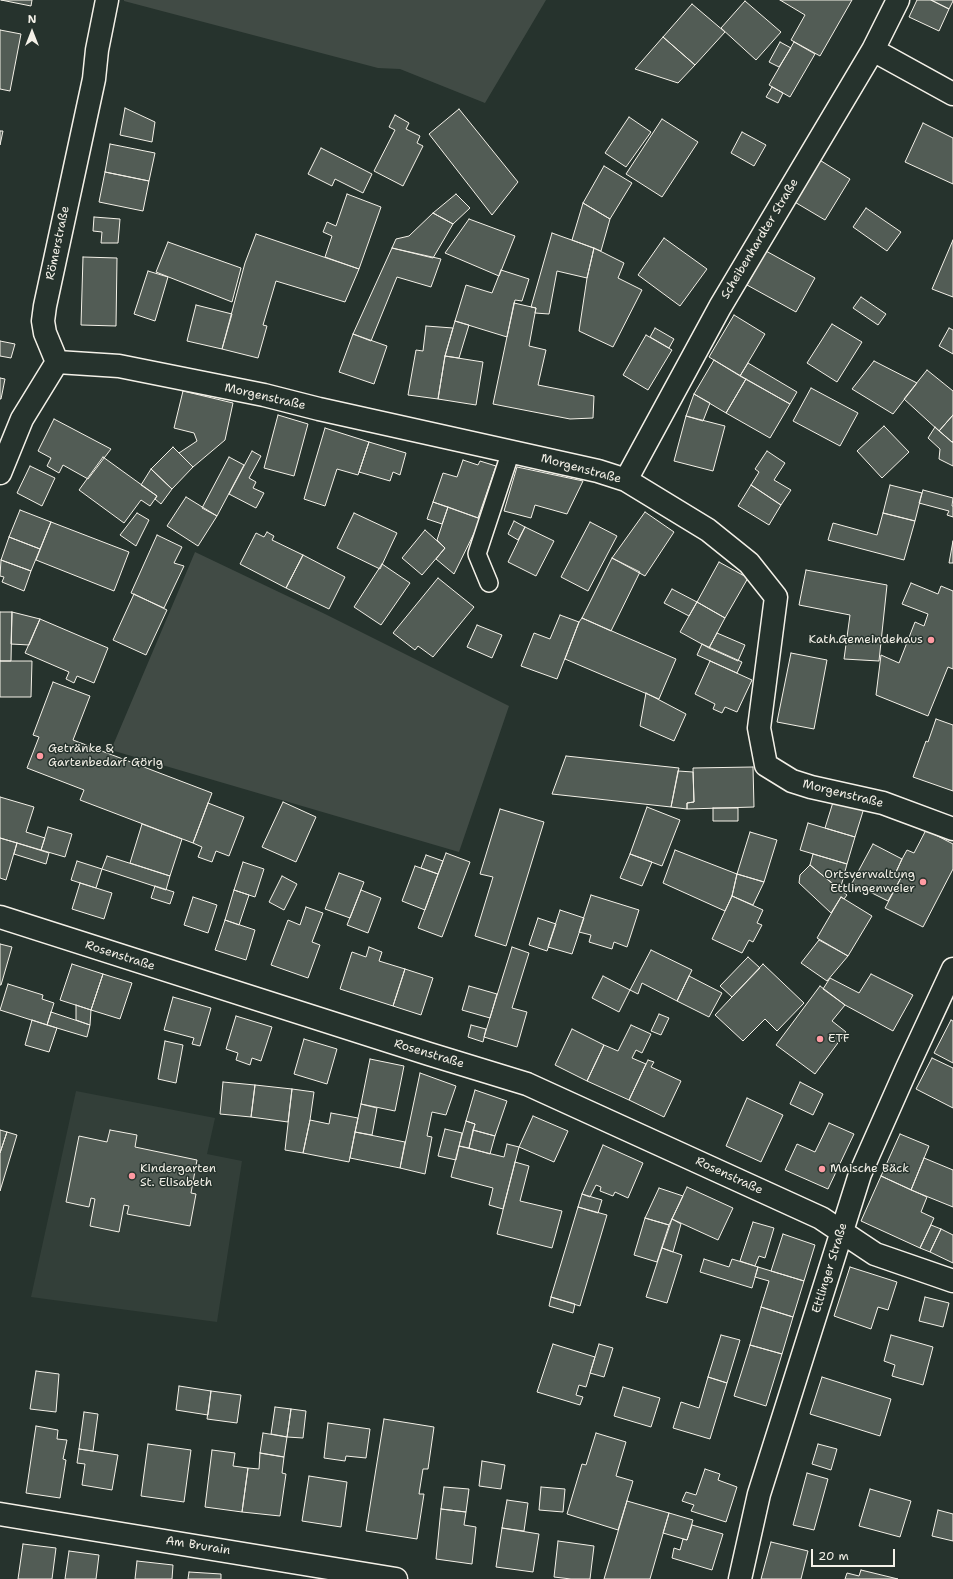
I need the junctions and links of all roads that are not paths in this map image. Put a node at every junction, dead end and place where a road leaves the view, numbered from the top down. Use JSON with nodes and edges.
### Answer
{"nodes":[{"id":1,"x":107,"y":0,"type":"edge"},
{"id":2,"x":898,"y":0,"type":"edge"},
{"id":3,"x":873,"y":50,"type":"junction"},
{"id":4,"x":953,"y":94,"type":"edge"},
{"id":5,"x":57,"y":362,"type":"junction"},
{"id":6,"x":511,"y":451,"type":"junction"},
{"id":7,"x":0,"y":473,"type":"edge"},
{"id":8,"x":626,"y":480,"type":"junction"},
{"id":9,"x":489,"y":583,"type":"dead end"},
{"id":10,"x":953,"y":829,"type":"edge"},
{"id":11,"x":0,"y":917,"type":"edge"},
{"id":12,"x":953,"y":968,"type":"edge"},
{"id":13,"x":841,"y":1232,"type":"junction"},
{"id":14,"x":953,"y":1281,"type":"edge"},
{"id":15,"x":0,"y":1514,"type":"edge"},
{"id":16,"x":396,"y":1579,"type":"edge"},
{"id":17,"x":740,"y":1579,"type":"edge"}],
"edges":[{"from":1,"to":5,"type":"street","name":"Römerstraße"},
{"from":2,"to":3,"type":"street","name":"Scheibenhardter Straße"},
{"from":3,"to":4,"type":"street"},
{"from":3,"to":8,"type":"street","name":"Scheibenhardter Straße"},
{"from":5,"to":6,"type":"street","name":"Morgenstraße"},
{"from":5,"to":7,"type":"street"},
{"from":6,"to":8,"type":"street","name":"Morgenstraße"},
{"from":6,"to":9,"type":"lane"},
{"from":8,"to":10,"type":"street","name":"Morgenstraße"},
{"from":11,"to":13,"type":"street","name":"Rosenstraße"},
{"from":12,"to":13,"type":"street","name":"Ettlinger Straße"},
{"from":13,"to":14,"type":"street","name":"Rosenstraße"},
{"from":13,"to":17,"type":"street","name":"Ettlinger Straße"},
{"from":15,"to":16,"type":"street","name":"Am Brurain"}]}
